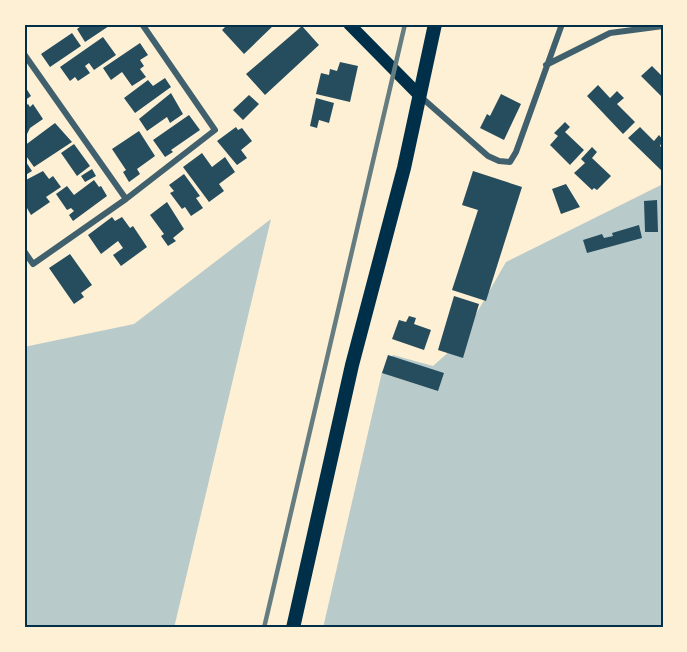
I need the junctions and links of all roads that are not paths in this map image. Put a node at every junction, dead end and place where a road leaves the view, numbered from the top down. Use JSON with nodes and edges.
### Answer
{"nodes":[{"id":1,"x":142,"y":24,"type":"edge"},
{"id":2,"x":349,"y":24,"type":"edge"},
{"id":3,"x":435,"y":24,"type":"edge"},
{"id":4,"x":562,"y":24,"type":"edge"},
{"id":5,"x":663,"y":26,"type":"edge"},
{"id":6,"x":24,"y":54,"type":"edge"},
{"id":7,"x":546,"y":65,"type":"junction"},
{"id":8,"x":419,"y":95,"type":"junction"},
{"id":9,"x":126,"y":199,"type":"junction"},
{"id":10,"x":24,"y":251,"type":"edge"},
{"id":11,"x":293,"y":628,"type":"edge"}],
"edges":[{"from":1,"to":9,"type":"street"},
{"from":2,"to":8,"type":"main road"},
{"from":3,"to":8,"type":"main road"},
{"from":4,"to":7,"type":"street"},
{"from":5,"to":7,"type":"street"},
{"from":6,"to":9,"type":"street"},
{"from":7,"to":8,"type":"street"},
{"from":8,"to":11,"type":"main road"},
{"from":9,"to":10,"type":"street"}]}
